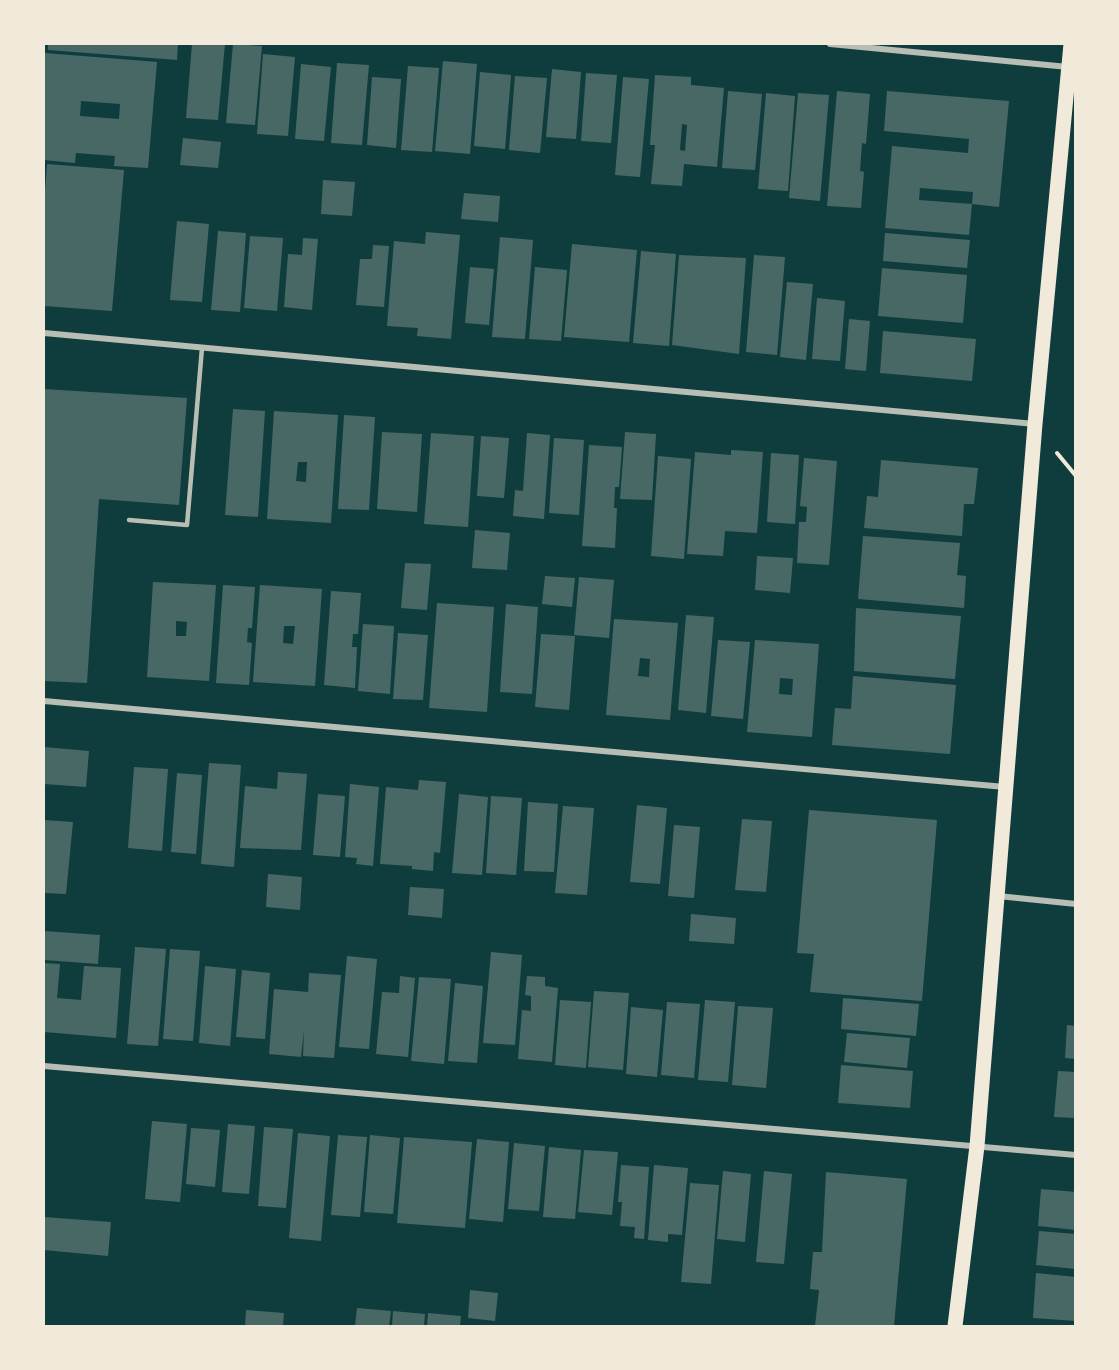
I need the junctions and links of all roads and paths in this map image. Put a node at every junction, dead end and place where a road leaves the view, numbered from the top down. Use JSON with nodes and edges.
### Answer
{"nodes":[{"id":1,"x":830,"y":44,"type":"edge"},
{"id":2,"x":1071,"y":44,"type":"edge"},
{"id":3,"x":1069,"y":67,"type":"junction"},
{"id":4,"x":44,"y":333,"type":"edge"},
{"id":5,"x":202,"y":348,"type":"junction"},
{"id":6,"x":1035,"y":424,"type":"junction"},
{"id":7,"x":129,"y":520,"type":"dead end"},
{"id":8,"x":44,"y":701,"type":"edge"},
{"id":9,"x":1005,"y":787,"type":"junction"},
{"id":10,"x":996,"y":896,"type":"junction"},
{"id":11,"x":1076,"y":904,"type":"edge"},
{"id":12,"x":44,"y":1066,"type":"edge"},
{"id":13,"x":977,"y":1146,"type":"junction"},
{"id":14,"x":1076,"y":1155,"type":"edge"},
{"id":15,"x":955,"y":1326,"type":"edge"}],
"edges":[{"from":1,"to":3,"type":"street"},
{"from":2,"to":3,"type":"main road"},
{"from":3,"to":6,"type":"main road"},
{"from":4,"to":5,"type":"street"},
{"from":5,"to":6,"type":"street"},
{"from":5,"to":7,"type":"lane"},
{"from":6,"to":9,"type":"main road"},
{"from":8,"to":9,"type":"street"},
{"from":9,"to":10,"type":"main road"},
{"from":10,"to":11,"type":"street"},
{"from":10,"to":13,"type":"main road"},
{"from":12,"to":13,"type":"street"},
{"from":13,"to":14,"type":"street"},
{"from":13,"to":15,"type":"main road"}]}
